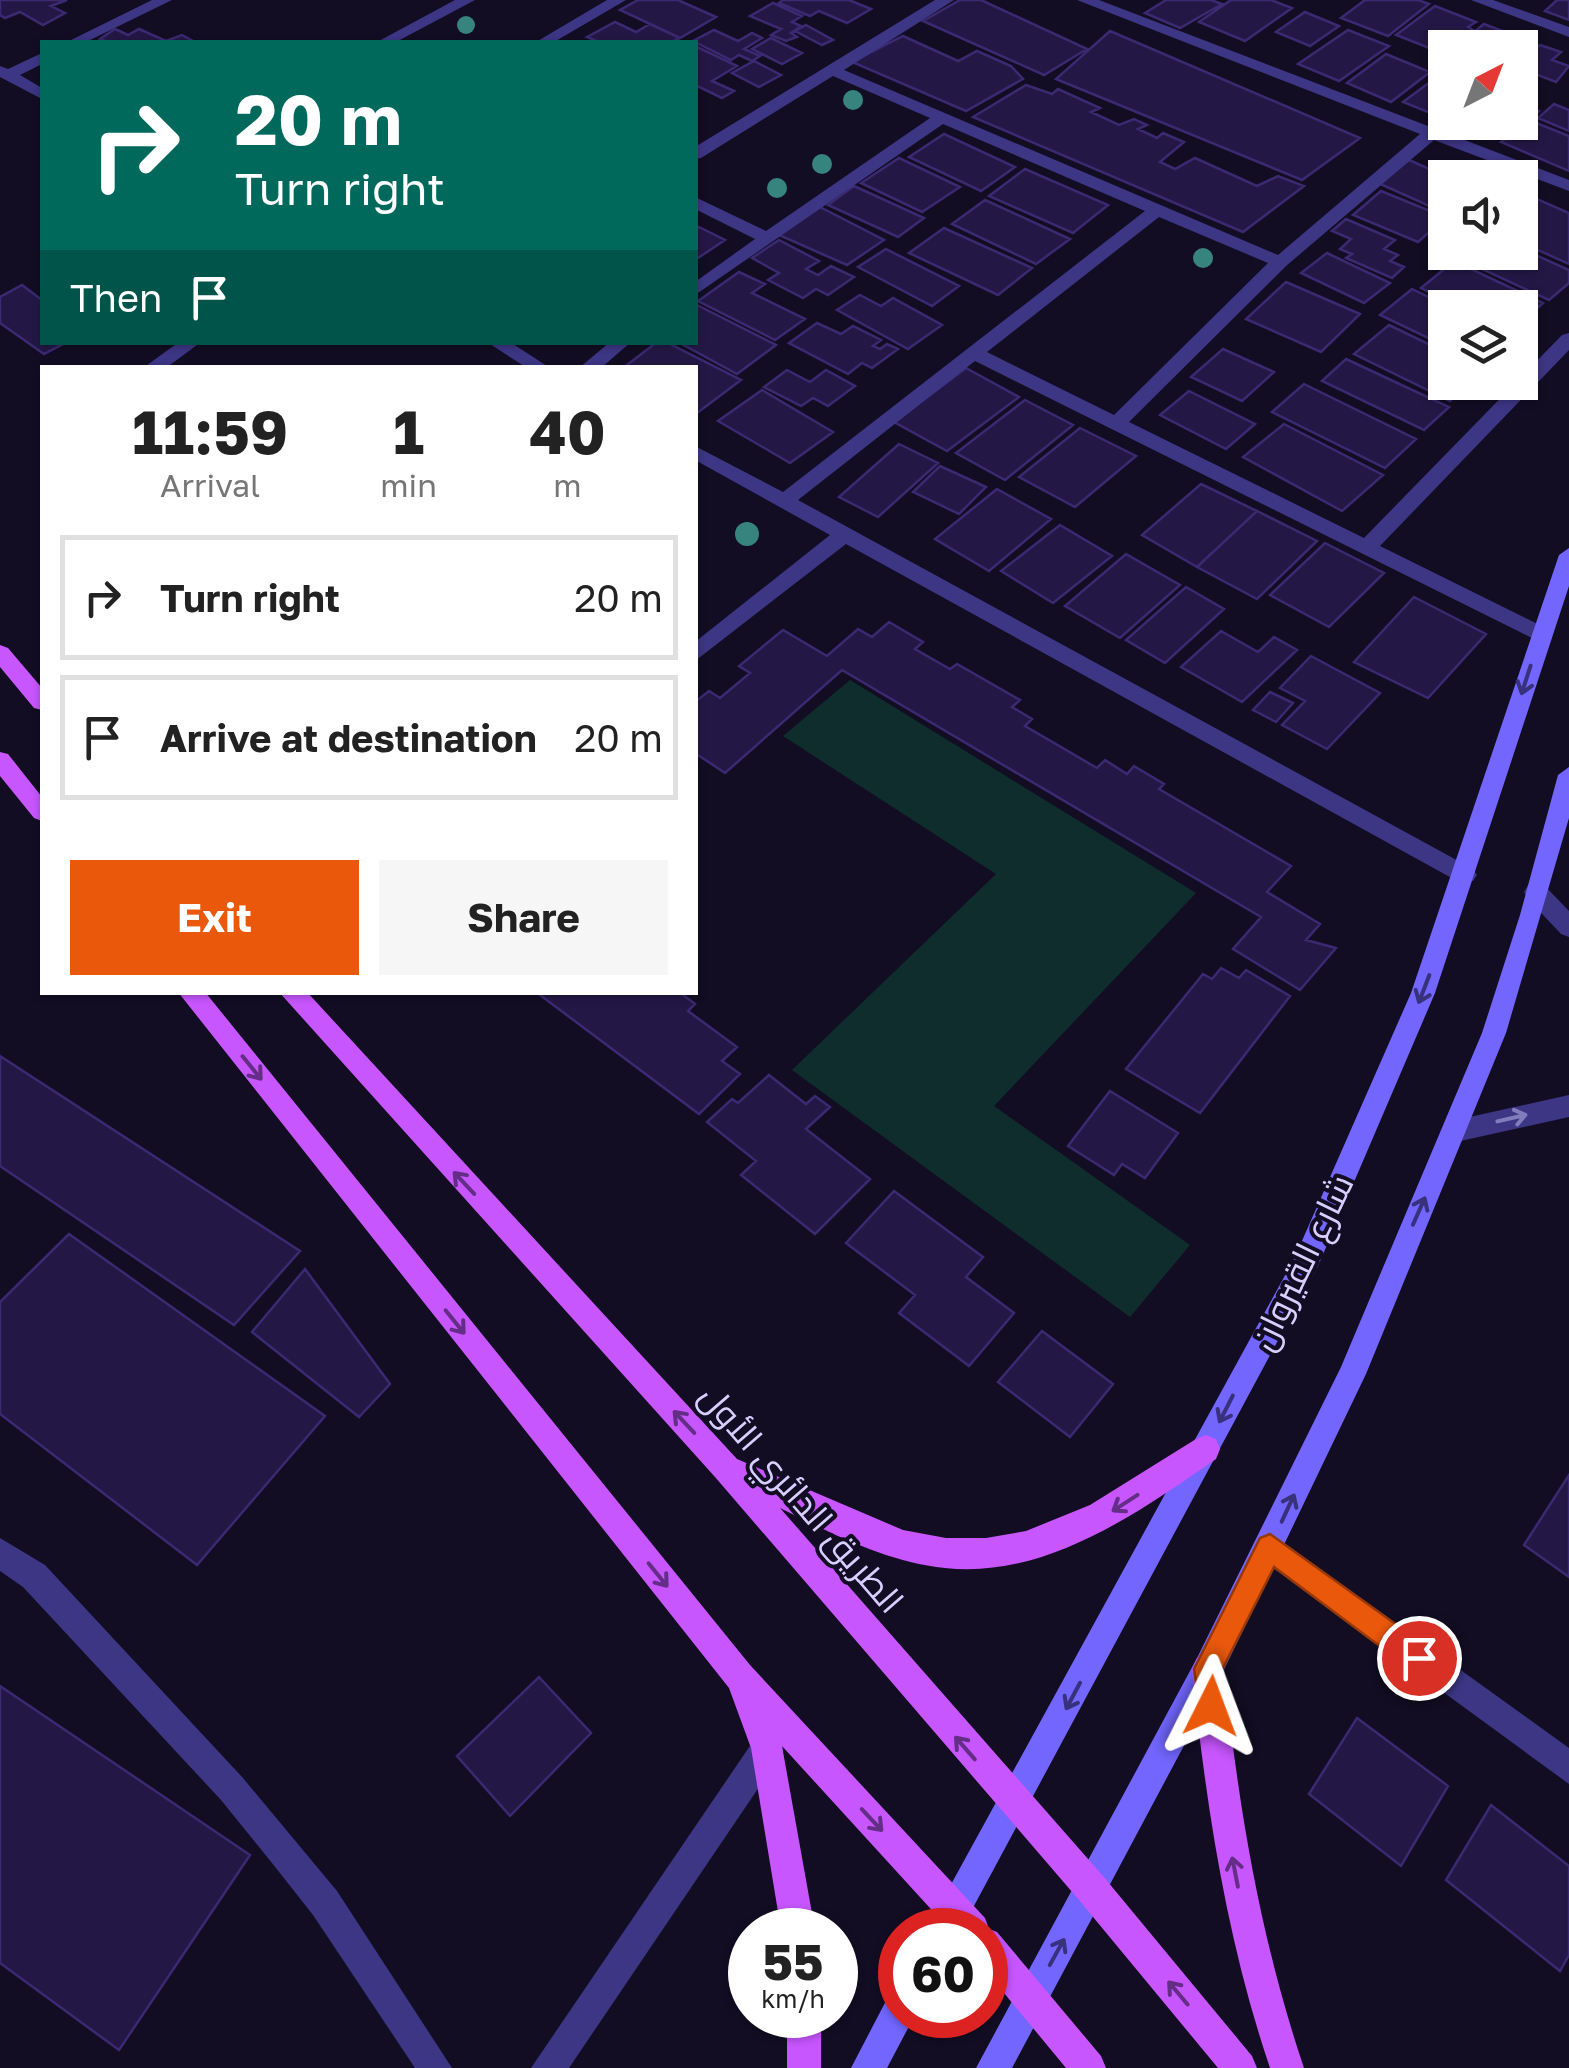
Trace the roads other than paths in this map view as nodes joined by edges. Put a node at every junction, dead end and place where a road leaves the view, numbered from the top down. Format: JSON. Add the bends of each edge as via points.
{"nodes":[{"id":1,"x":164,"y":0,"type":"edge"},
{"id":2,"x":467,"y":0,"type":"edge"},
{"id":3,"x":618,"y":0,"type":"edge"},
{"id":4,"x":946,"y":0,"type":"edge"},
{"id":5,"x":1085,"y":0,"type":"edge"},
{"id":6,"x":1154,"y":0,"type":"edge"},
{"id":7,"x":1479,"y":0,"type":"edge"},
{"id":8,"x":1140,"y":22,"type":"junction"},
{"id":9,"x":1569,"y":32,"type":"edge"},
{"id":10,"x":80,"y":40,"type":"edge"},
{"id":11,"x":389,"y":40,"type":"edge"},
{"id":12,"x":548,"y":40,"type":"edge"},
{"id":13,"x":40,"y":59,"type":"edge"},
{"id":14,"x":829,"y":69,"type":"junction"},
{"id":15,"x":4,"y":73,"type":"edge"},
{"id":16,"x":40,"y":93,"type":"edge"},
{"id":17,"x":942,"y":117,"type":"junction"},
{"id":18,"x":1428,"y":136,"type":"joint"},
{"id":19,"x":1439,"y":140,"type":"edge"},
{"id":20,"x":698,"y":152,"type":"edge"},
{"id":21,"x":1569,"y":186,"type":"edge"},
{"id":22,"x":698,"y":204,"type":"edge"},
{"id":23,"x":1157,"y":210,"type":"junction"},
{"id":24,"x":767,"y":238,"type":"junction"},
{"id":25,"x":1280,"y":262,"type":"junction"},
{"id":26,"x":698,"y":288,"type":"edge"},
{"id":27,"x":1569,"y":339,"type":"edge"},
{"id":28,"x":187,"y":345,"type":"edge"},
{"id":29,"x":501,"y":345,"type":"edge"},
{"id":30,"x":618,"y":345,"type":"edge"},
{"id":31,"x":974,"y":353,"type":"junction"},
{"id":32,"x":157,"y":365,"type":"edge"},
{"id":33,"x":537,"y":365,"type":"edge"},
{"id":34,"x":592,"y":365,"type":"edge"},
{"id":35,"x":1116,"y":424,"type":"junction"},
{"id":36,"x":698,"y":454,"type":"edge"},
{"id":37,"x":784,"y":501,"type":"junction"},
{"id":38,"x":844,"y":535,"type":"junction"},
{"id":39,"x":1365,"y":549,"type":"junction"},
{"id":40,"x":1569,"y":555,"type":"edge"},
{"id":41,"x":1541,"y":634,"type":"junction"},
{"id":42,"x":698,"y":652,"type":"edge"},
{"id":43,"x":0,"y":653,"type":"edge"},
{"id":44,"x":40,"y":700,"type":"edge"},
{"id":45,"x":0,"y":760,"type":"edge"},
{"id":46,"x":1569,"y":776,"type":"edge"},
{"id":47,"x":40,"y":810,"type":"edge"},
{"id":48,"x":1465,"y":875,"type":"junction"},
{"id":49,"x":1536,"y":892,"type":"junction"},
{"id":50,"x":1569,"y":926,"type":"edge"},
{"id":51,"x":192,"y":995,"type":"edge"},
{"id":52,"x":295,"y":995,"type":"edge"},
{"id":53,"x":1569,"y":1106,"type":"edge"},
{"id":54,"x":1456,"y":1131,"type":"junction"},
{"id":55,"x":1206,"y":1449,"type":"junction"},
{"id":56,"x":725,"y":1468,"type":"junction"},
{"id":57,"x":1270,"y":1547,"type":"junction"},
{"id":58,"x":0,"y":1552,"type":"edge"},
{"id":59,"x":1208,"y":1669,"type":"junction"},
{"id":60,"x":739,"y":1676,"type":"junction"},
{"id":61,"x":767,"y":1748,"type":"junction"},
{"id":62,"x":1569,"y":1768,"type":"edge"},
{"id":63,"x":1014,"y":1805,"type":"junction"},
{"id":64,"x":1091,"y":1888,"type":"junction"},
{"id":65,"x":794,"y":1908,"type":"edge"},
{"id":66,"x":944,"y":1908,"type":"edge"},
{"id":67,"x":964,"y":1908,"type":"edge"},
{"id":68,"x":1008,"y":1970,"type":"edge"},
{"id":69,"x":1032,"y":1997,"type":"junction"},
{"id":70,"x":804,"y":2038,"type":"edge"},
{"id":71,"x":884,"y":2038,"type":"edge"},
{"id":72,"x":436,"y":2068,"type":"edge"},
{"id":73,"x":548,"y":2068,"type":"edge"},
{"id":74,"x":804,"y":2068,"type":"edge"},
{"id":75,"x":868,"y":2068,"type":"edge"},
{"id":76,"x":993,"y":2068,"type":"edge"},
{"id":77,"x":1089,"y":2068,"type":"edge"},
{"id":78,"x":1240,"y":2068,"type":"edge"},
{"id":79,"x":1287,"y":2068,"type":"edge"}],
"edges":[{"from":1,"to":10,"type":"street"},
{"from":2,"to":11,"type":"street"},
{"from":3,"to":12,"type":"street"},
{"from":4,"to":14,"type":"street"},
{"from":5,"to":8,"type":"street"},
{"from":6,"to":8,"type":"street"},
{"from":7,"to":9,"type":"street"},
{"from":8,"to":18,"type":"street"},
{"from":13,"to":15,"type":"street"},
{"from":14,"to":17,"type":"street"},
{"from":14,"to":20,"type":"street"},
{"from":15,"to":16,"type":"street"},
{"from":17,"to":23,"type":"street"},
{"from":17,"to":24,"type":"street"},
{"from":18,"to":25,"type":"street"},
{"from":19,"to":21,"type":"street"},
{"from":22,"to":24,"type":"street"},
{"from":23,"to":25,"type":"street"},
{"from":23,"to":31,"type":"street"},
{"from":24,"to":26,"type":"street"},
{"from":25,"to":35,"type":"street"},
{"from":27,"to":39,"type":"street"},
{"from":28,"to":32,"type":"street"},
{"from":29,"to":33,"type":"street"},
{"from":30,"to":34,"type":"street"},
{"from":31,"to":35,"type":"street"},
{"from":31,"to":37,"type":"street"},
{"from":35,"to":39,"type":"street"},
{"from":36,"to":37,"type":"street"},
{"from":37,"to":38,"type":"street"},
{"from":38,"to":42,"type":"street"},
{"from":38,"to":48,"type":"street"},
{"from":39,"to":41,"type":"street"},
{"from":40,"to":41,"type":"main road","name":"شارع القيروان"},
{"from":41,"to":48,"type":"main road","name":"شارع القيروان","one_way":true},
{"from":43,"to":44,"type":"main road"},
{"from":45,"to":47,"type":"main road"},
{"from":46,"to":49,"type":"main road"},
{"from":48,"to":55,"type":"main road","name":"شارع القيروان","one_way":true,"via":[[1423,993],[1319,1233]]},
{"from":49,"to":50,"type":"street"},
{"from":49,"to":54,"type":"main road"},
{"from":51,"to":60,"type":"main road","one_way":true},
{"from":56,"to":52,"type":"main road","name":"الطريق الدائري الأول","one_way":true},
{"from":54,"to":53,"type":"street","one_way":true},
{"from":57,"to":54,"type":"main road","one_way":true},
{"from":55,"to":56,"type":"main road","one_way":true,"via":[[1084,1527],[1040,1544],[979,1554],[900,1544]]},
{"from":55,"to":63,"type":"main road","name":"شارع القيروان","one_way":true},
{"from":63,"to":56,"type":"main road","name":"الطريق الدائري الأول","one_way":true},
{"from":57,"to":59,"type":"main road"},
{"from":57,"to":62,"type":"street"},
{"from":58,"to":72,"type":"street","via":[[34,1576],[232,1789],[325,1903]]},
{"from":59,"to":64,"type":"main road"},
{"from":79,"to":59,"type":"main road","one_way":true,"via":[[1240,1897],[1218,1778]]},
{"from":60,"to":61,"type":"main road"},
{"from":60,"to":66,"type":"main road","one_way":true},
{"from":61,"to":65,"type":"main road"},
{"from":61,"to":73,"type":"street"},
{"from":63,"to":64,"type":"main road","name":"الطريق الدائري الأول"},
{"from":63,"to":67,"type":"main road","name":"شارع القيروان"},
{"from":69,"to":64,"type":"main road","one_way":true},
{"from":78,"to":64,"type":"main road","name":"الطريق الدائري الأول","one_way":true},
{"from":68,"to":69,"type":"main road"},
{"from":69,"to":76,"type":"main road"},
{"from":69,"to":77,"type":"main road"},
{"from":70,"to":74,"type":"main road"},
{"from":71,"to":75,"type":"main road"}]}
